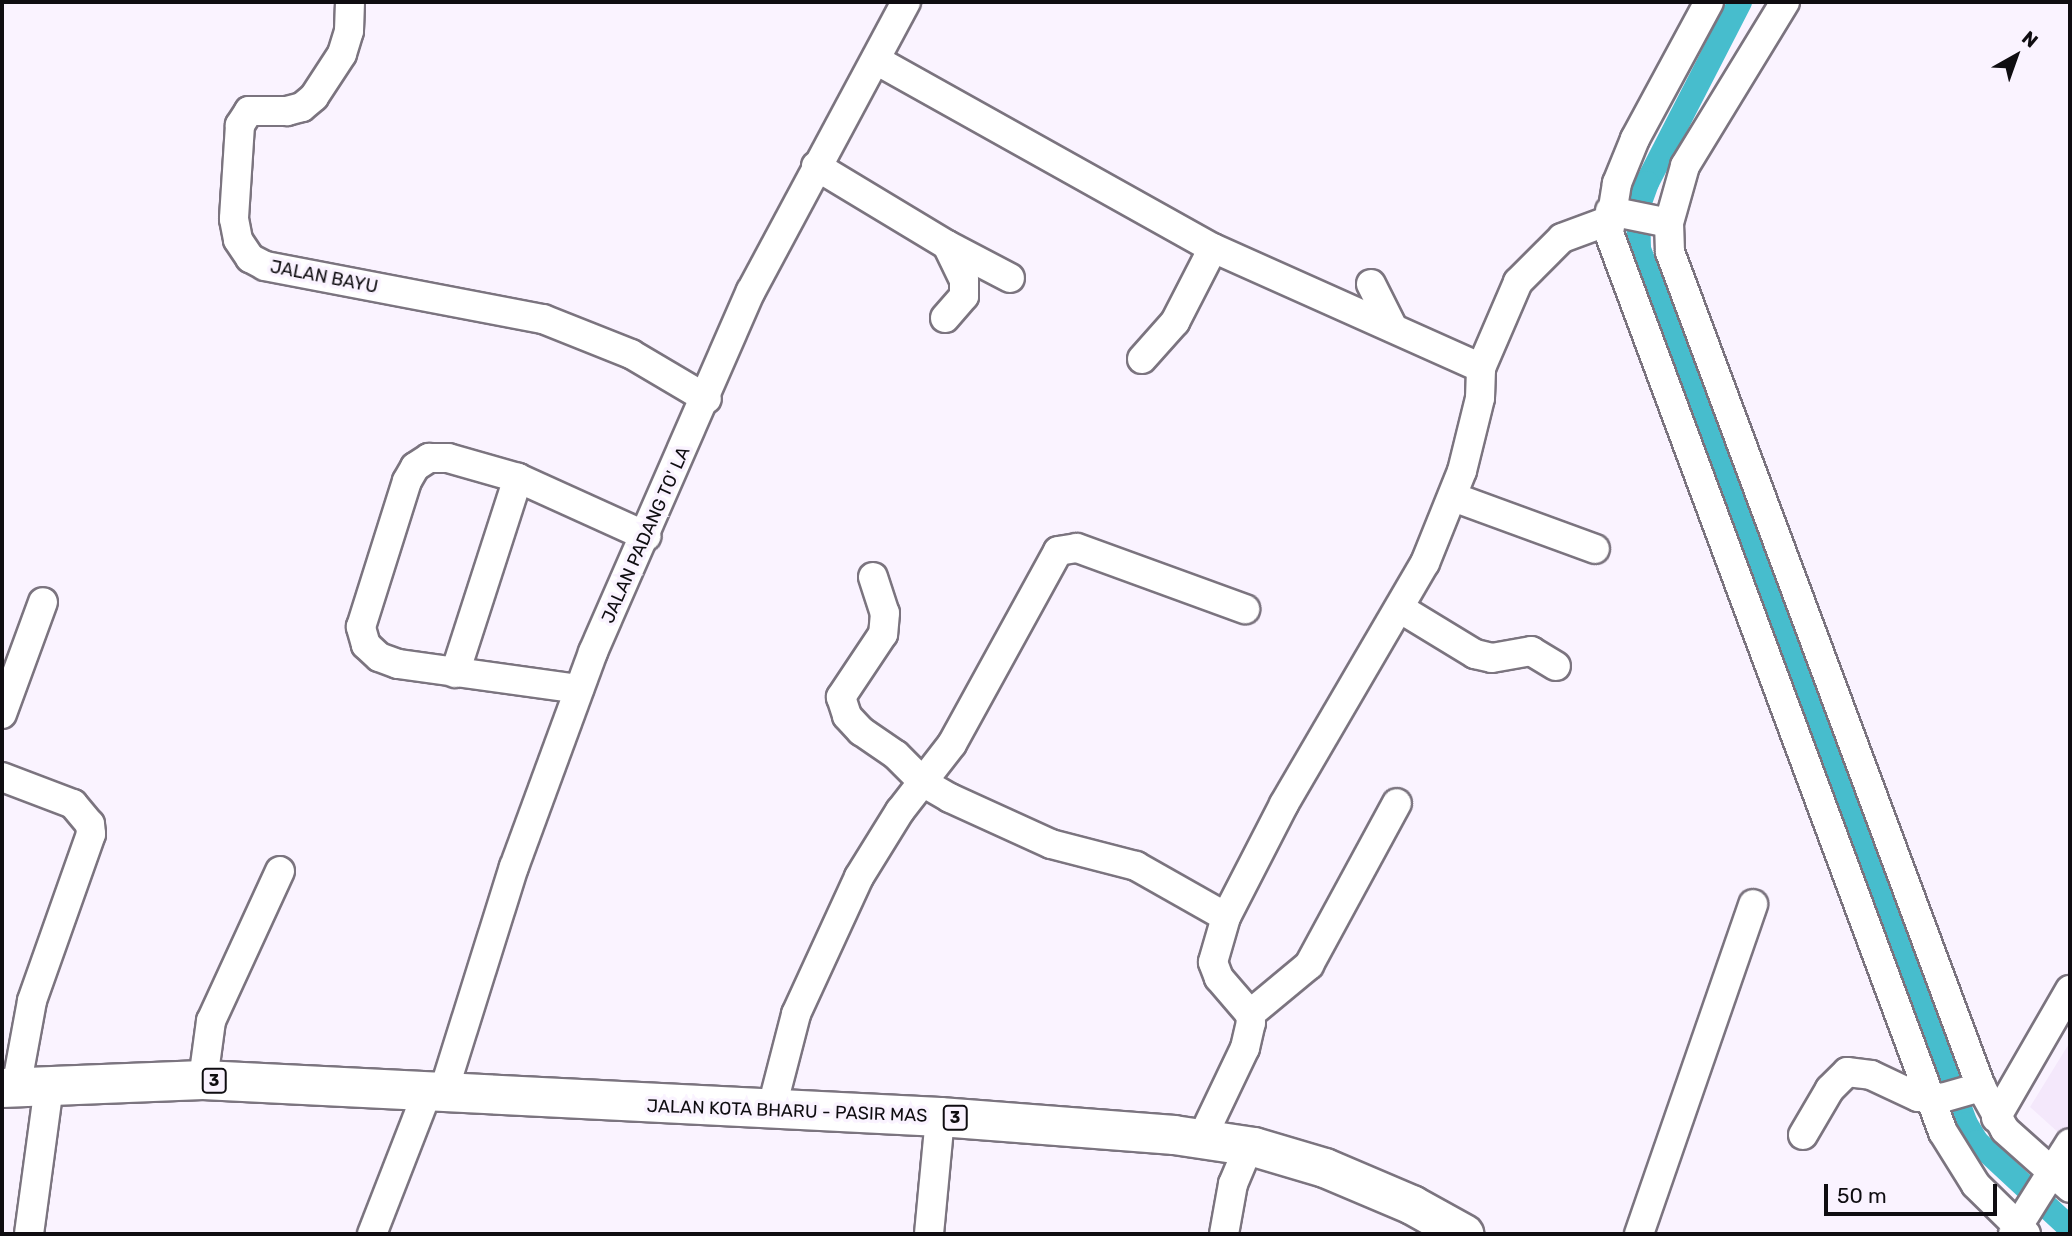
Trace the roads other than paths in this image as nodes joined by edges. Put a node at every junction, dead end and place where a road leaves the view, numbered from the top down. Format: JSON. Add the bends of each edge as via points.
{"nodes":[{"id":1,"x":350,"y":2,"type":"edge"},
{"id":2,"x":906,"y":2,"type":"edge"},
{"id":3,"x":1709,"y":2,"type":"edge"},
{"id":4,"x":1784,"y":2,"type":"edge"},
{"id":5,"x":876,"y":60,"type":"junction"},
{"id":6,"x":816,"y":166,"type":"junction"},
{"id":7,"x":1612,"y":215,"type":"junction"},
{"id":8,"x":1665,"y":222,"type":"junction"},
{"id":9,"x":947,"y":246,"type":"junction"},
{"id":10,"x":1213,"y":248,"type":"junction"},
{"id":11,"x":1010,"y":278,"type":"dead end"},
{"id":12,"x":1371,"y":284,"type":"dead end"},
{"id":13,"x":945,"y":318,"type":"dead end"},
{"id":14,"x":1393,"y":328,"type":"junction"},
{"id":15,"x":1142,"y":359,"type":"dead end"},
{"id":16,"x":1480,"y":368,"type":"junction"},
{"id":17,"x":707,"y":399,"type":"junction"},
{"id":18,"x":518,"y":478,"type":"junction"},
{"id":19,"x":1453,"y":497,"type":"junction"},
{"id":20,"x":646,"y":536,"type":"junction"},
{"id":21,"x":1595,"y":549,"type":"dead end"},
{"id":22,"x":873,"y":577,"type":"dead end"},
{"id":23,"x":43,"y":602,"type":"dead end"},
{"id":24,"x":1245,"y":609,"type":"dead end"},
{"id":25,"x":1401,"y":609,"type":"junction"},
{"id":26,"x":1556,"y":666,"type":"dead end"},
{"id":27,"x":455,"y":673,"type":"junction"},
{"id":28,"x":579,"y":689,"type":"junction"},
{"id":29,"x":2,"y":714,"type":"edge"},
{"id":30,"x":2,"y":777,"type":"edge"},
{"id":31,"x":924,"y":783,"type":"junction"},
{"id":32,"x":1397,"y":803,"type":"dead end"},
{"id":33,"x":279,"y":871,"type":"dead end"},
{"id":34,"x":1753,"y":904,"type":"dead end"},
{"id":35,"x":1226,"y":917,"type":"junction"},
{"id":36,"x":2070,"y":990,"type":"edge"},
{"id":37,"x":1250,"y":1014,"type":"junction"},
{"id":38,"x":203,"y":1080,"type":"junction"},
{"id":39,"x":22,"y":1087,"type":"edge"},
{"id":40,"x":1976,"y":1089,"type":"junction"},
{"id":41,"x":435,"y":1093,"type":"junction"},
{"id":42,"x":1936,"y":1098,"type":"junction"},
{"id":43,"x":771,"y":1111,"type":"junction"},
{"id":44,"x":940,"y":1117,"type":"junction"},
{"id":45,"x":1996,"y":1118,"type":"junction"},
{"id":46,"x":1803,"y":1135,"type":"dead end"},
{"id":47,"x":1202,"y":1138,"type":"junction"},
{"id":48,"x":2070,"y":1143,"type":"edge"},
{"id":49,"x":1249,"y":1146,"type":"junction"},
{"id":50,"x":2058,"y":1181,"type":"edge"},
{"id":51,"x":2019,"y":1229,"type":"edge"},
{"id":52,"x":29,"y":1234,"type":"edge"},
{"id":53,"x":372,"y":1234,"type":"edge"},
{"id":54,"x":929,"y":1234,"type":"edge"},
{"id":55,"x":1224,"y":1234,"type":"edge"},
{"id":56,"x":1464,"y":1234,"type":"edge"},
{"id":57,"x":1639,"y":1234,"type":"edge"}],
"edges":[{"from":1,"to":17,"type":"street","name":"JALAN BAYU","via":[[342,54],[314,97],[287,111],[249,111],[240,125],[234,219],[238,240],[250,258],[265,266],[553,323],[631,354]]},
{"from":2,"to":5,"type":"street","name":"JALAN PADANG TO' LA"},
{"from":3,"to":7,"type":"street","via":[[1635,139]]},
{"from":4,"to":8,"type":"street","via":[[1685,166]]},
{"from":5,"to":6,"type":"street","name":"JALAN PADANG TO' LA"},
{"from":5,"to":10,"type":"street"},
{"from":6,"to":9,"type":"street"},
{"from":6,"to":17,"type":"street","name":"JALAN PADANG TO' LA","via":[[751,291]]},
{"from":7,"to":8,"type":"street"},
{"from":7,"to":16,"type":"street","via":[[1562,239],[1538,257],[1518,282]]},
{"from":7,"to":42,"type":"street","via":[[1640,325]]},
{"from":8,"to":40,"type":"street","via":[[1677,278]]},
{"from":9,"to":11,"type":"street"},
{"from":9,"to":13,"type":"street","via":[[964,280],[964,296]]},
{"from":10,"to":14,"type":"street"},
{"from":10,"to":15,"type":"street","via":[[1175,322]]},
{"from":12,"to":14,"type":"street"},
{"from":14,"to":16,"type":"street"},
{"from":16,"to":19,"type":"street","via":[[1475,421]]},
{"from":17,"to":20,"type":"street","name":"JALAN PADANG TO' LA"},
{"from":18,"to":20,"type":"street"},
{"from":18,"to":27,"type":"street"},
{"from":18,"to":27,"type":"street","via":[[448,458],[429,458],[415,467],[407,481],[360,627],[366,645],[379,657]]},
{"from":19,"to":21,"type":"street"},
{"from":19,"to":25,"type":"street"},
{"from":20,"to":28,"type":"street","name":"JALAN PADANG TO' LA"},
{"from":22,"to":31,"type":"street","via":[[885,614],[883,634],[843,688],[843,706],[861,731],[896,755]]},
{"from":23,"to":29,"type":"street"},
{"from":24,"to":31,"type":"street","via":[[1077,548],[1058,551],[952,744]]},
{"from":25,"to":26,"type":"street","via":[[1475,654],[1492,657],[1531,651]]},
{"from":25,"to":35,"type":"street","via":[[1284,804]]},
{"from":27,"to":28,"type":"street"},
{"from":28,"to":41,"type":"street","name":"JALAN PADANG TO' LA"},
{"from":30,"to":39,"type":"street","via":[[73,804],[90,824],[91,834],[32,1001]]},
{"from":31,"to":35,"type":"street","via":[[1052,844],[1136,866]]},
{"from":31,"to":43,"type":"street","via":[[881,838],[827,943],[796,1014]]},
{"from":32,"to":37,"type":"street","via":[[1309,965]]},
{"from":33,"to":38,"type":"street","via":[[211,1021]]},
{"from":34,"to":57,"type":"street"},
{"from":35,"to":37,"type":"street","via":[[1213,962],[1219,978]]},
{"from":36,"to":45,"type":"street"},
{"from":37,"to":47,"type":"street","via":[[1245,1048]]},
{"from":38,"to":39,"type":"highway","number":"3"},
{"from":38,"to":41,"type":"highway","number":"3"},
{"from":39,"to":52,"type":"street"},
{"from":40,"to":42,"type":"street"},
{"from":40,"to":45,"type":"street"},
{"from":41,"to":43,"type":"highway","name":"JALAN KOTA BHARU - PASIR MAS","number":"3"},
{"from":41,"to":53,"type":"street","name":"JALAN PADANG TO' LA"},
{"from":42,"to":46,"type":"street","via":[[1902,1092],[1871,1075],[1847,1072],[1830,1089]]},
{"from":42,"to":51,"type":"street","via":[[1962,1166]]},
{"from":43,"to":44,"type":"highway","name":"JALAN KOTA BHARU - PASIR MAS","number":"3"},
{"from":44,"to":47,"type":"highway","name":"JALAN KOTA BHARU - PASIR MAS","number":"3"},
{"from":44,"to":54,"type":"street"},
{"from":45,"to":50,"type":"street"},
{"from":47,"to":49,"type":"highway","name":"JALAN KOTA BHARU - PASIR MAS","number":"3"},
{"from":48,"to":50,"type":"street"},
{"from":49,"to":55,"type":"street","via":[[1233,1184]]},
{"from":49,"to":56,"type":"highway","name":"JALAN KOTA BHARU - PASIR MAS","number":"3","via":[[1325,1168],[1412,1205]]},
{"from":50,"to":51,"type":"street"}]}
